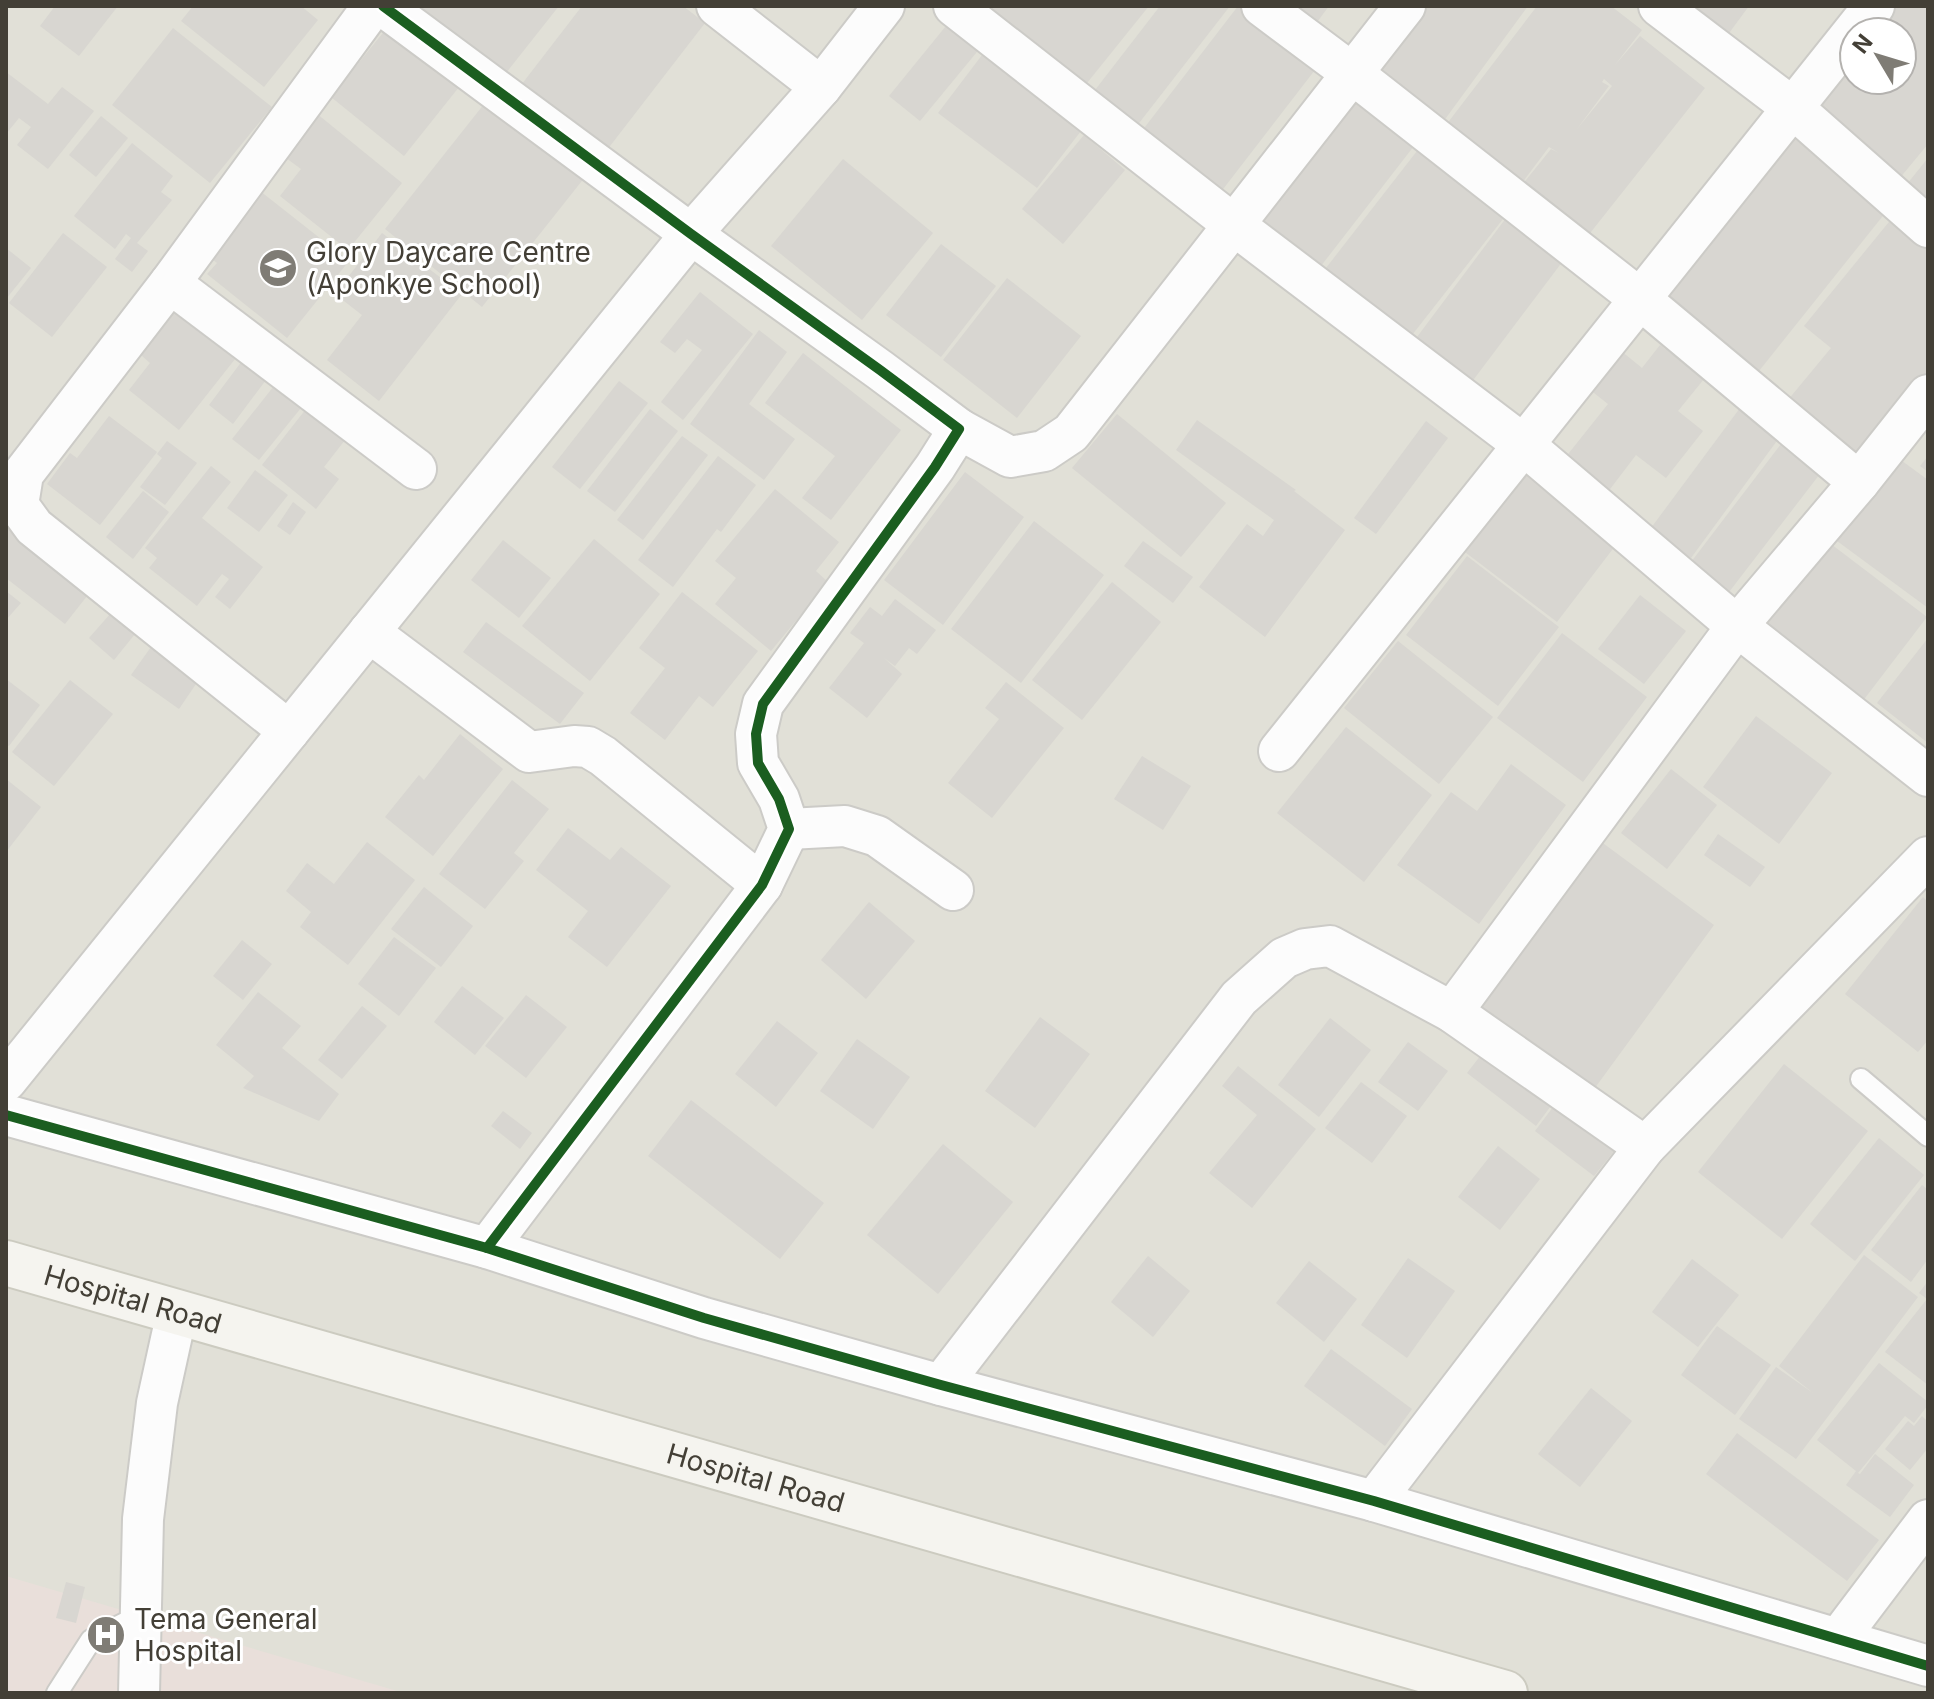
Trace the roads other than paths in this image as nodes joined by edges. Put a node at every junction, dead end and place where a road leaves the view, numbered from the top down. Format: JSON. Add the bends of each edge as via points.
{"nodes":[{"id":1,"x":373,"y":6,"type":"edge"},
{"id":2,"x":383,"y":6,"type":"edge"},
{"id":3,"x":717,"y":6,"type":"edge"},
{"id":4,"x":884,"y":6,"type":"edge"},
{"id":5,"x":954,"y":6,"type":"edge"},
{"id":6,"x":1262,"y":6,"type":"edge"},
{"id":7,"x":1405,"y":6,"type":"edge"},
{"id":8,"x":1659,"y":6,"type":"edge"},
{"id":9,"x":1874,"y":6,"type":"edge"},
{"id":10,"x":1353,"y":74,"type":"junction"},
{"id":11,"x":821,"y":87,"type":"junction"},
{"id":12,"x":1793,"y":108,"type":"junction"},
{"id":13,"x":1234,"y":225,"type":"junction"},
{"id":14,"x":1928,"y":227,"type":"edge"},
{"id":15,"x":691,"y":234,"type":"junction"},
{"id":16,"x":170,"y":283,"type":"junction"},
{"id":17,"x":1640,"y":299,"type":"junction"},
{"id":18,"x":1928,"y":395,"type":"edge"},
{"id":19,"x":959,"y":429,"type":"junction"},
{"id":20,"x":1524,"y":445,"type":"junction"},
{"id":21,"x":416,"y":469,"type":"dead end"},
{"id":22,"x":1859,"y":482,"type":"junction"},
{"id":23,"x":1737,"y":626,"type":"junction"},
{"id":24,"x":369,"y":632,"type":"junction"},
{"id":25,"x":289,"y":731,"type":"junction"},
{"id":26,"x":1279,"y":751,"type":"dead end"},
{"id":27,"x":1928,"y":776,"type":"edge"},
{"id":28,"x":789,"y":829,"type":"junction"},
{"id":29,"x":1927,"y":859,"type":"edge"},
{"id":30,"x":762,"y":885,"type":"junction"},
{"id":31,"x":953,"y":890,"type":"dead end"},
{"id":32,"x":1452,"y":1012,"type":"junction"},
{"id":33,"x":1861,"y":1079,"type":"dead end"},
{"id":34,"x":6,"y":1081,"type":"edge"},
{"id":35,"x":6,"y":1115,"type":"edge"},
{"id":36,"x":1928,"y":1136,"type":"edge"},
{"id":37,"x":1645,"y":1147,"type":"junction"},
{"id":38,"x":487,"y":1248,"type":"junction"},
{"id":39,"x":6,"y":1263,"type":"edge"},
{"id":40,"x":177,"y":1312,"type":"junction"},
{"id":41,"x":941,"y":1385,"type":"junction"},
{"id":42,"x":1374,"y":1501,"type":"junction"},
{"id":43,"x":1928,"y":1520,"type":"edge"},
{"id":44,"x":141,"y":1615,"type":"junction"},
{"id":45,"x":1838,"y":1639,"type":"junction"},
{"id":46,"x":1928,"y":1666,"type":"edge"},
{"id":47,"x":57,"y":1693,"type":"edge"},
{"id":48,"x":139,"y":1693,"type":"edge"},
{"id":49,"x":1505,"y":1693,"type":"edge"}],
"edges":[{"from":1,"to":16,"type":"street"},
{"from":2,"to":15,"type":"street"},
{"from":3,"to":11,"type":"street"},
{"from":4,"to":11,"type":"street"},
{"from":5,"to":13,"type":"street"},
{"from":6,"to":10,"type":"street"},
{"from":7,"to":10,"type":"street"},
{"from":8,"to":12,"type":"street"},
{"from":9,"to":12,"type":"street"},
{"from":10,"to":13,"type":"street"},
{"from":10,"to":17,"type":"street"},
{"from":11,"to":15,"type":"street"},
{"from":12,"to":14,"type":"street"},
{"from":12,"to":17,"type":"street"},
{"from":13,"to":19,"type":"street","via":[[1071,433],[1044,451],[1010,457]]},
{"from":13,"to":20,"type":"street"},
{"from":15,"to":19,"type":"street"},
{"from":15,"to":24,"type":"street"},
{"from":16,"to":21,"type":"street"},
{"from":16,"to":25,"type":"street","via":[[23,474],[18,505],[34,527]]},
{"from":17,"to":20,"type":"street"},
{"from":17,"to":22,"type":"street"},
{"from":18,"to":22,"type":"street"},
{"from":19,"to":28,"type":"street","via":[[763,704],[756,734],[758,763]]},
{"from":20,"to":23,"type":"street"},
{"from":20,"to":26,"type":"street"},
{"from":22,"to":23,"type":"street"},
{"from":23,"to":27,"type":"street"},
{"from":23,"to":32,"type":"street"},
{"from":24,"to":25,"type":"street"},
{"from":24,"to":30,"type":"street","via":[[529,752],[574,746],[603,756]]},
{"from":25,"to":34,"type":"street"},
{"from":28,"to":30,"type":"street"},
{"from":28,"to":31,"type":"street","via":[[845,826],[877,836]]},
{"from":29,"to":37,"type":"street"},
{"from":30,"to":38,"type":"street"},
{"from":32,"to":37,"type":"street"},
{"from":32,"to":41,"type":"street","via":[[1330,946],[1284,958],[1239,998]]},
{"from":33,"to":36,"type":"lane"},
{"from":35,"to":38,"type":"street"},
{"from":37,"to":42,"type":"street"},
{"from":38,"to":41,"type":"street","via":[[704,1318]]},
{"from":39,"to":40,"type":"main road","name":"Hospital Road"},
{"from":40,"to":44,"type":"street","via":[[157,1403],[144,1505]]},
{"from":40,"to":49,"type":"main road","name":"Hospital Road"},
{"from":41,"to":42,"type":"street"},
{"from":42,"to":45,"type":"street"},
{"from":43,"to":45,"type":"street"},
{"from":44,"to":47,"type":"lane","via":[[91,1640]]},
{"from":44,"to":48,"type":"street"},
{"from":45,"to":46,"type":"street"}]}
